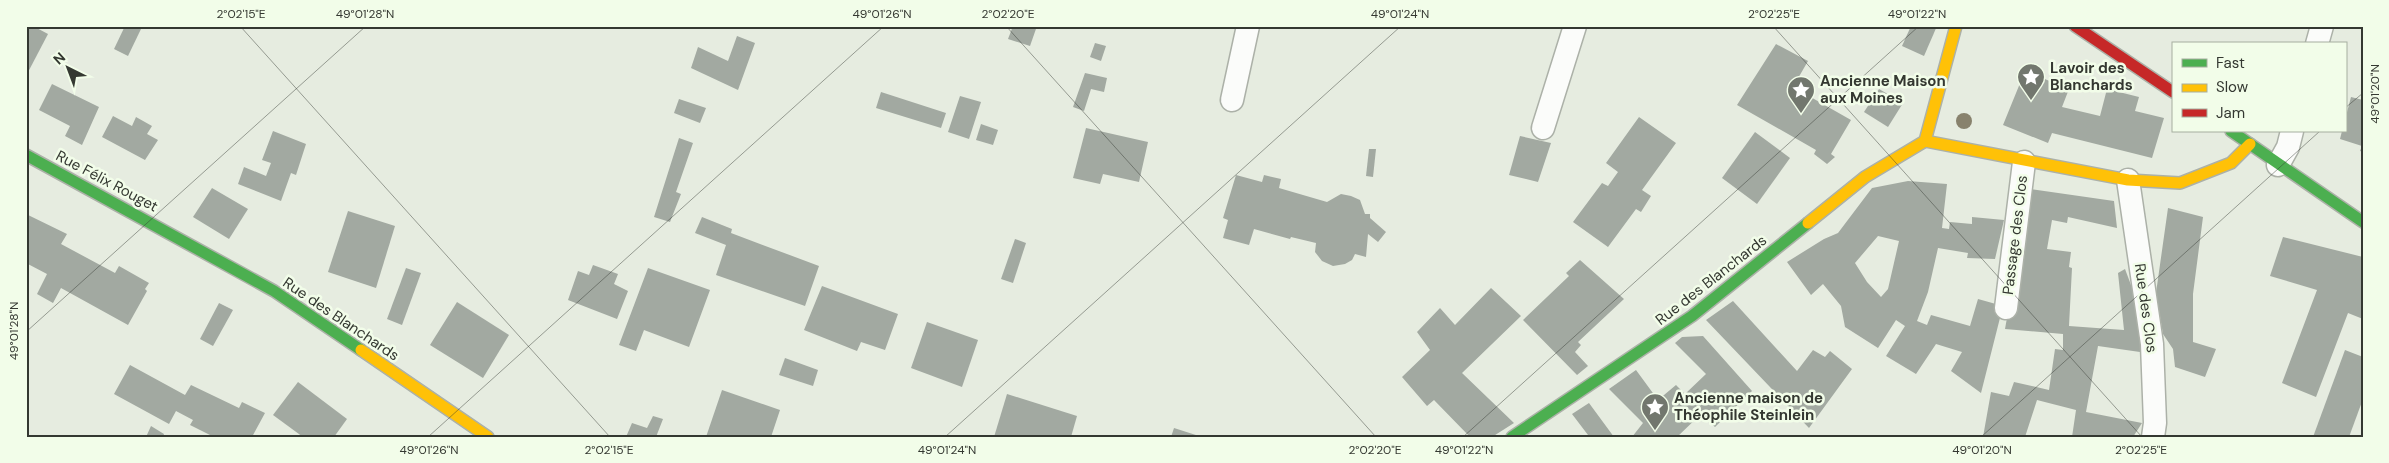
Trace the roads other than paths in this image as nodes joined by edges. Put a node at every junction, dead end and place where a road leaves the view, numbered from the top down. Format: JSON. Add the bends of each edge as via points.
{"nodes":[{"id":1,"x":1248,"y":26,"type":"edge"},
{"id":2,"x":1575,"y":26,"type":"edge"},
{"id":3,"x":1956,"y":26,"type":"edge"},
{"id":4,"x":2075,"y":26,"type":"edge"},
{"id":5,"x":2322,"y":26,"type":"edge"},
{"id":6,"x":2318,"y":42,"type":"edge"},
{"id":7,"x":2172,"y":91,"type":"edge"},
{"id":8,"x":1232,"y":100,"type":"dead end"},
{"id":9,"x":1543,"y":128,"type":"dead end"},
{"id":10,"x":2232,"y":132,"type":"edge"},
{"id":11,"x":2292,"y":132,"type":"edge"},
{"id":12,"x":1925,"y":141,"type":"junction"},
{"id":13,"x":2250,"y":144,"type":"junction"},
{"id":14,"x":26,"y":155,"type":"edge"},
{"id":15,"x":2024,"y":162,"type":"junction"},
{"id":16,"x":2278,"y":165,"type":"junction"},
{"id":17,"x":2128,"y":180,"type":"junction"},
{"id":18,"x":2363,"y":222,"type":"edge"},
{"id":19,"x":173,"y":233,"type":"joint"},
{"id":20,"x":2006,"y":308,"type":"dead end"},
{"id":21,"x":488,"y":437,"type":"edge"},
{"id":22,"x":1512,"y":437,"type":"edge"},
{"id":23,"x":2153,"y":437,"type":"edge"}],
"edges":[{"from":1,"to":8,"type":"lane"},
{"from":2,"to":9,"type":"lane"},
{"from":3,"to":12,"type":"street"},
{"from":4,"to":7,"type":"street"},
{"from":5,"to":6,"type":"lane"},
{"from":10,"to":13,"type":"street"},
{"from":11,"to":16,"type":"lane"},
{"from":12,"to":15,"type":"street"},
{"from":12,"to":22,"type":"street","name":"Rue des Blanchards","via":[[1865,178],[1692,316]]},
{"from":13,"to":16,"type":"street"},
{"from":13,"to":17,"type":"street","via":[[2231,163],[2180,183]]},
{"from":14,"to":19,"type":"street","name":"Rue Félix Rouget"},
{"from":15,"to":17,"type":"street"},
{"from":15,"to":20,"type":"lane","name":"Passage des Clos"},
{"from":16,"to":18,"type":"street"},
{"from":17,"to":23,"type":"lane","name":"Rue des Clos","via":[[2152,344]]},
{"from":19,"to":21,"type":"street","name":"Rue des Blanchards","via":[[274,291]]}]}
